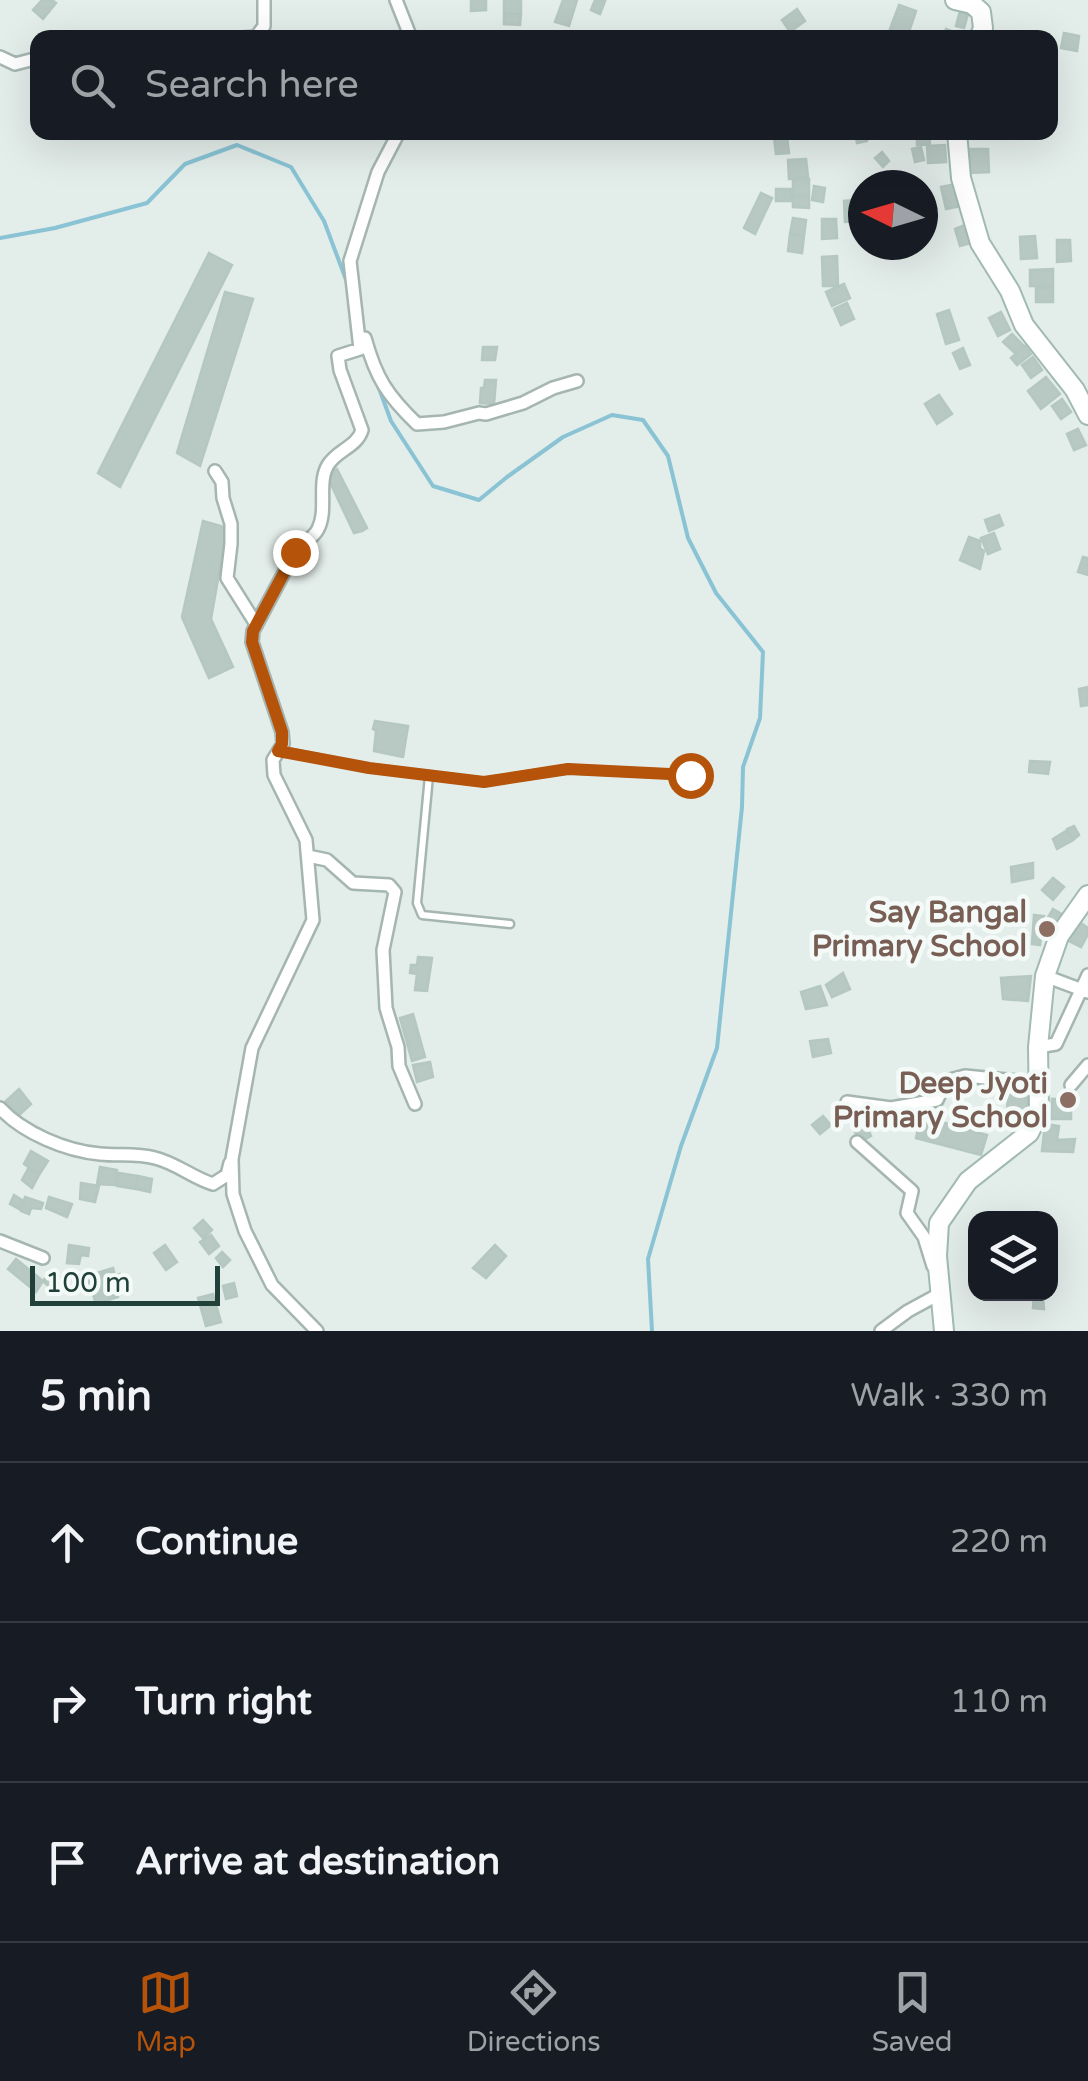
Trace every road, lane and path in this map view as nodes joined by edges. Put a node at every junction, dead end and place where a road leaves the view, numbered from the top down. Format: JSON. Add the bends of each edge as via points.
{"nodes":[{"id":1,"x":264,"y":0,"type":"edge"},
{"id":2,"x":396,"y":0,"type":"edge"},
{"id":3,"x":955,"y":0,"type":"edge"},
{"id":4,"x":261,"y":30,"type":"edge"},
{"id":5,"x":408,"y":30,"type":"edge"},
{"id":6,"x":982,"y":30,"type":"edge"},
{"id":7,"x":0,"y":56,"type":"edge"},
{"id":8,"x":30,"y":60,"type":"edge"},
{"id":9,"x":395,"y":140,"type":"edge"},
{"id":10,"x":958,"y":140,"type":"edge"},
{"id":11,"x":354,"y":297,"type":"junction"},
{"id":12,"x":577,"y":381,"type":"dead end"},
{"id":13,"x":1088,"y":415,"type":"edge"},
{"id":14,"x":215,"y":471,"type":"dead end"},
{"id":15,"x":256,"y":624,"type":"junction"},
{"id":16,"x":278,"y":751,"type":"junction"},
{"id":17,"x":690,"y":775,"type":"dead end"},
{"id":18,"x":429,"y":776,"type":"junction"},
{"id":19,"x":308,"y":856,"type":"junction"},
{"id":20,"x":1088,"y":896,"type":"edge"},
{"id":21,"x":510,"y":924,"type":"dead end"},
{"id":22,"x":1088,"y":975,"type":"edge"},
{"id":23,"x":1045,"y":976,"type":"junction"},
{"id":24,"x":1084,"y":990,"type":"edge"},
{"id":25,"x":1038,"y":1047,"type":"junction"},
{"id":26,"x":1088,"y":1065,"type":"edge"},
{"id":27,"x":1037,"y":1084,"type":"junction"},
{"id":28,"x":1072,"y":1085,"type":"dead end"},
{"id":29,"x":847,"y":1102,"type":"dead end"},
{"id":30,"x":414,"y":1104,"type":"dead end"},
{"id":31,"x":0,"y":1108,"type":"edge"},
{"id":32,"x":856,"y":1142,"type":"dead end"},
{"id":33,"x":232,"y":1159,"type":"junction"},
{"id":34,"x":0,"y":1241,"type":"edge"},
{"id":35,"x":42,"y":1258,"type":"dead end"},
{"id":36,"x":941,"y":1293,"type":"junction"},
{"id":37,"x":316,"y":1331,"type":"edge"},
{"id":38,"x":881,"y":1331,"type":"edge"},
{"id":39,"x":944,"y":1331,"type":"edge"}],
"edges":[{"from":1,"to":4,"type":"street"},
{"from":2,"to":5,"type":"street"},
{"from":3,"to":6,"type":"street","via":[[981,12]]},
{"from":7,"to":8,"type":"street","via":[[15,64]]},
{"from":9,"to":11,"type":"street","via":[[350,261]]},
{"from":10,"to":13,"type":"street","via":[[980,243],[1024,324]]},
{"from":11,"to":12,"type":"street","via":[[379,381],[418,424],[523,404]]},
{"from":11,"to":15,"type":"street","via":[[360,349],[338,356],[360,438],[330,462],[316,533],[295,552]]},
{"from":14,"to":15,"type":"street","via":[[231,524],[227,578]]},
{"from":15,"to":16,"type":"street","via":[[252,642],[282,732]]},
{"from":16,"to":18,"type":"lane"},
{"from":16,"to":19,"type":"street","via":[[274,775]]},
{"from":17,"to":18,"type":"lane","via":[[568,769],[484,782]]},
{"from":18,"to":21,"type":"lane","via":[[417,903],[422,916]]},
{"from":19,"to":30,"type":"street","via":[[327,860],[353,883],[388,884],[395,892],[384,950],[386,1008]]},
{"from":19,"to":33,"type":"street","via":[[313,920],[252,1048]]},
{"from":20,"to":23,"type":"street","via":[[1059,936]]},
{"from":22,"to":24,"type":"street"},
{"from":23,"to":24,"type":"street"},
{"from":23,"to":25,"type":"street"},
{"from":24,"to":25,"type":"street","via":[[1056,1044]]},
{"from":25,"to":27,"type":"street"},
{"from":26,"to":28,"type":"street"},
{"from":27,"to":29,"type":"street","via":[[965,1076],[946,1080],[937,1100],[891,1108]]},
{"from":27,"to":36,"type":"street","via":[[1039,1112],[1030,1132],[968,1181],[939,1223]]},
{"from":31,"to":33,"type":"street","via":[[26,1131],[64,1145],[162,1159],[213,1184]]},
{"from":32,"to":36,"type":"street","via":[[912,1191],[907,1212],[924,1237]]},
{"from":33,"to":37,"type":"street","via":[[244,1231],[272,1285]]},
{"from":34,"to":35,"type":"street"},
{"from":36,"to":38,"type":"street"},
{"from":36,"to":39,"type":"street"}]}
